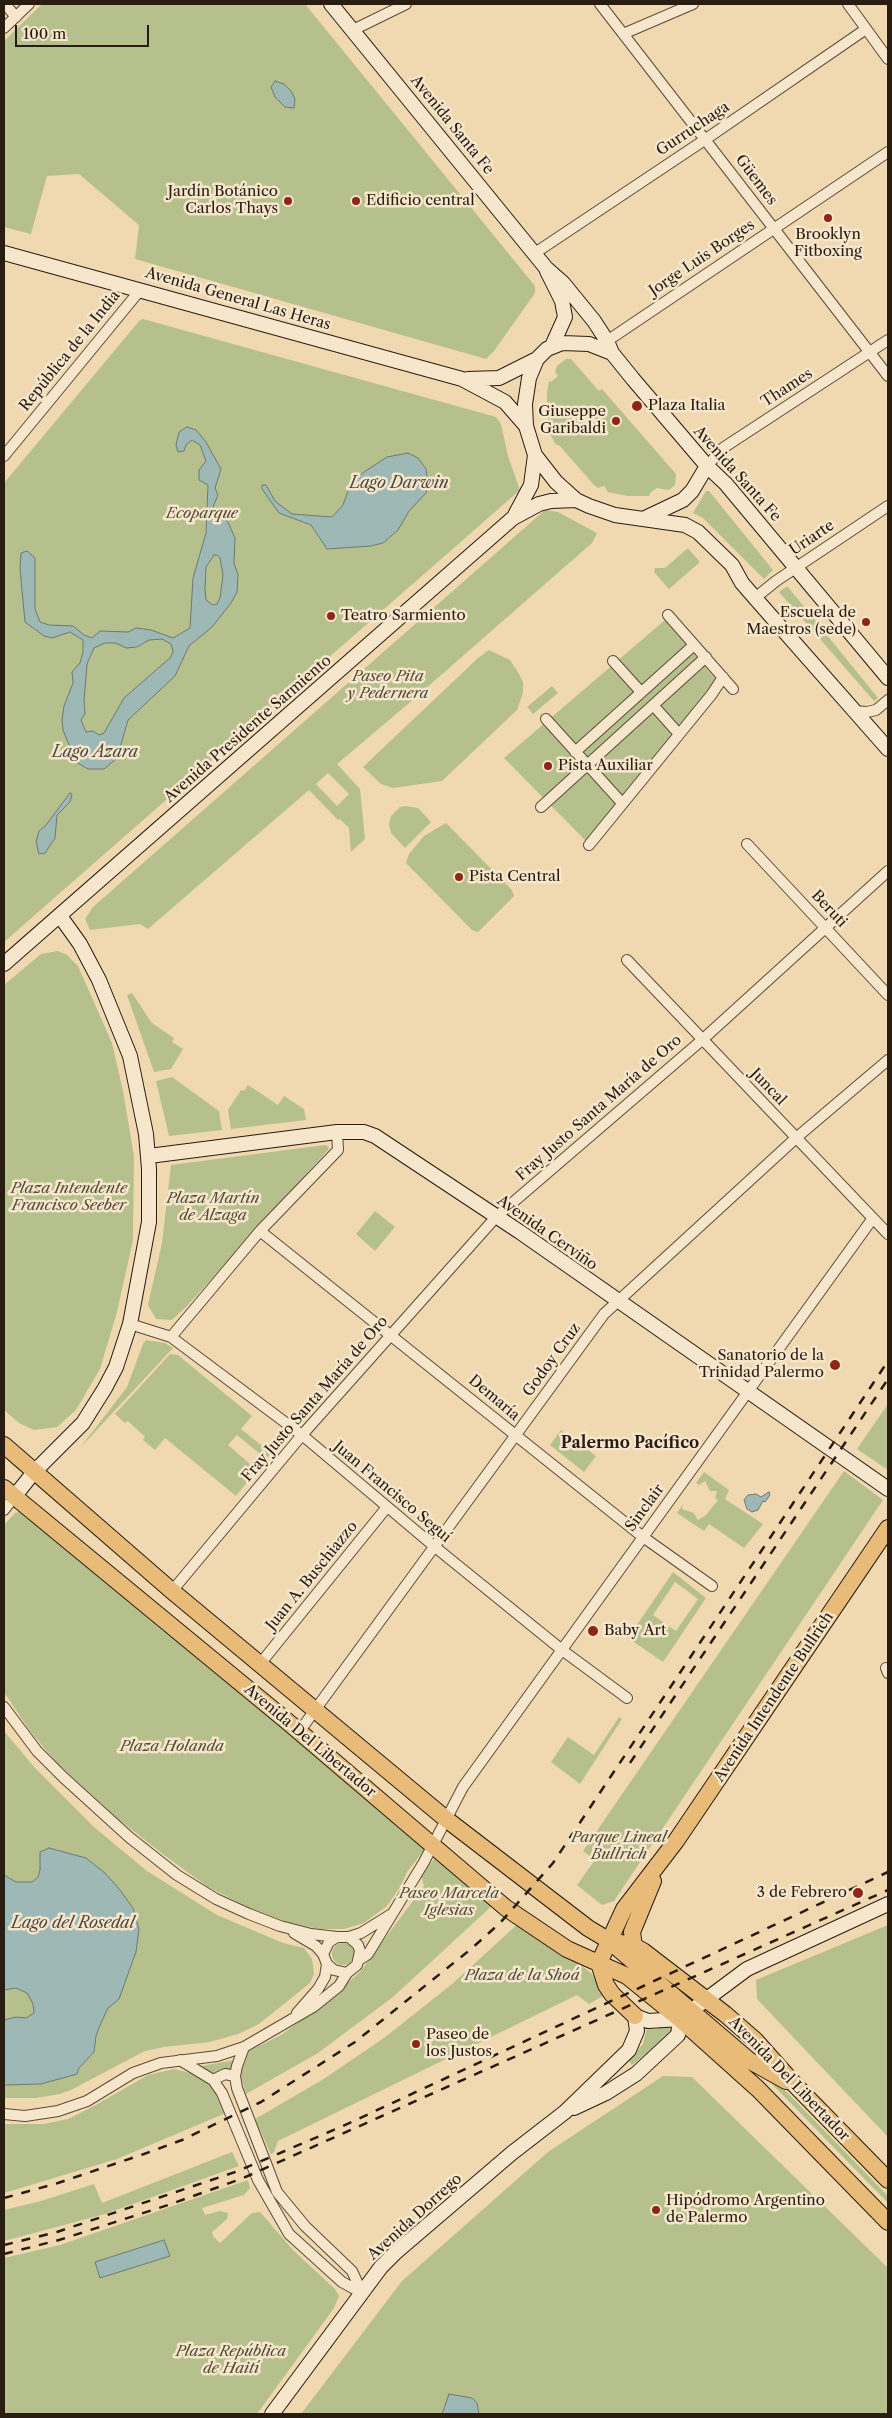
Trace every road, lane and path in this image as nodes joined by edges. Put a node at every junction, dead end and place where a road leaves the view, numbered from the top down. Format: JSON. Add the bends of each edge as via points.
{"nodes":[{"id":1,"x":5,"y":4,"type":"edge"},
{"id":2,"x":29,"y":4,"type":"edge"},
{"id":3,"x":331,"y":4,"type":"edge"},
{"id":4,"x":406,"y":4,"type":"edge"},
{"id":5,"x":600,"y":4,"type":"edge"},
{"id":6,"x":693,"y":4,"type":"edge"},
{"id":7,"x":848,"y":4,"type":"edge"},
{"id":8,"x":16,"y":17,"type":"junction"},
{"id":9,"x":4,"y":28,"type":"edge"},
{"id":10,"x":866,"y":29,"type":"junction"},
{"id":11,"x":353,"y":30,"type":"junction"},
{"id":12,"x":623,"y":34,"type":"junction"},
{"id":13,"x":888,"y":59,"type":"edge"},
{"id":14,"x":706,"y":139,"type":"junction"},
{"id":15,"x":888,"y":152,"type":"edge"},
{"id":16,"x":774,"y":228,"type":"junction"},
{"id":17,"x":4,"y":253,"type":"edge"},
{"id":18,"x":535,"y":253,"type":"junction"},
{"id":19,"x":546,"y":268,"type":"junction"},
{"id":20,"x":141,"y":289,"type":"junction"},
{"id":21,"x":888,"y":340,"type":"edge"},
{"id":22,"x":552,"y":346,"type":"junction"},
{"id":23,"x":610,"y":347,"type":"junction"},
{"id":24,"x":870,"y":352,"type":"junction"},
{"id":25,"x":537,"y":359,"type":"junction"},
{"id":26,"x":888,"y":376,"type":"edge"},
{"id":27,"x":462,"y":379,"type":"junction"},
{"id":28,"x":526,"y":426,"type":"junction"},
{"id":29,"x":535,"y":455,"type":"junction"},
{"id":30,"x":4,"y":456,"type":"edge"},
{"id":31,"x":707,"y":466,"type":"junction"},
{"id":32,"x":576,"y":500,"type":"junction"},
{"id":33,"x":888,"y":506,"type":"edge"},
{"id":34,"x":513,"y":518,"type":"junction"},
{"id":35,"x":643,"y":519,"type":"junction"},
{"id":36,"x":796,"y":567,"type":"junction"},
{"id":37,"x":755,"y":598,"type":"junction"},
{"id":38,"x":668,"y":615,"type":"dead end"},
{"id":39,"x":694,"y":644,"type":"junction"},
{"id":40,"x":706,"y":657,"type":"junction"},
{"id":41,"x":613,"y":661,"type":"dead end"},
{"id":42,"x":723,"y":677,"type":"junction"},
{"id":43,"x":888,"y":678,"type":"edge"},
{"id":44,"x":733,"y":689,"type":"dead end"},
{"id":45,"x":641,"y":692,"type":"junction"},
{"id":46,"x":888,"y":700,"type":"edge"},
{"id":47,"x":653,"y":705,"type":"junction"},
{"id":48,"x":853,"y":711,"type":"junction"},
{"id":49,"x":546,"y":719,"type":"dead end"},
{"id":50,"x":679,"y":734,"type":"junction"},
{"id":51,"x":888,"y":749,"type":"edge"},
{"id":52,"x":575,"y":752,"type":"junction"},
{"id":53,"x":587,"y":764,"type":"junction"},
{"id":54,"x":622,"y":803,"type":"junction"},
{"id":55,"x":541,"y":807,"type":"dead end"},
{"id":56,"x":747,"y":844,"type":"dead end"},
{"id":57,"x":589,"y":845,"type":"dead end"},
{"id":58,"x":888,"y":871,"type":"edge"},
{"id":59,"x":60,"y":916,"type":"junction"},
{"id":60,"x":826,"y":927,"type":"junction"},
{"id":61,"x":627,"y":960,"type":"dead end"},
{"id":62,"x":4,"y":964,"type":"edge"},
{"id":63,"x":888,"y":995,"type":"edge"},
{"id":64,"x":702,"y":1040,"type":"junction"},
{"id":65,"x":888,"y":1060,"type":"edge"},
{"id":66,"x":337,"y":1132,"type":"junction"},
{"id":67,"x":796,"y":1138,"type":"junction"},
{"id":68,"x":149,"y":1156,"type":"junction"},
{"id":69,"x":496,"y":1217,"type":"junction"},
{"id":70,"x":873,"y":1218,"type":"junction"},
{"id":71,"x":260,"y":1231,"type":"junction"},
{"id":72,"x":888,"y":1234,"type":"edge"},
{"id":73,"x":617,"y":1302,"type":"junction"},
{"id":74,"x":130,"y":1324,"type":"junction"},
{"id":75,"x":390,"y":1334,"type":"junction"},
{"id":76,"x":171,"y":1337,"type":"junction"},
{"id":77,"x":748,"y":1392,"type":"junction"},
{"id":78,"x":302,"y":1435,"type":"junction"},
{"id":79,"x":516,"y":1436,"type":"junction"},
{"id":80,"x":4,"y":1446,"type":"edge"},
{"id":81,"x":34,"y":1472,"type":"junction"},
{"id":82,"x":888,"y":1489,"type":"edge"},
{"id":83,"x":7,"y":1498,"type":"edge"},
{"id":84,"x":387,"y":1507,"type":"junction"},
{"id":85,"x":888,"y":1528,"type":"edge"},
{"id":86,"x":643,"y":1537,"type":"junction"},
{"id":87,"x":434,"y":1547,"type":"junction"},
{"id":88,"x":712,"y":1586,"type":"dead end"},
{"id":89,"x":172,"y":1591,"type":"junction"},
{"id":90,"x":562,"y":1650,"type":"junction"},
{"id":91,"x":260,"y":1664,"type":"junction"},
{"id":92,"x":626,"y":1698,"type":"dead end"},
{"id":93,"x":4,"y":1706,"type":"edge"},
{"id":94,"x":315,"y":1711,"type":"junction"},
{"id":95,"x":299,"y":1732,"type":"junction"},
{"id":96,"x":446,"y":1819,"type":"junction"},
{"id":97,"x":433,"y":1845,"type":"junction"},
{"id":98,"x":659,"y":1865,"type":"junction"},
{"id":99,"x":888,"y":1904,"type":"edge"},
{"id":100,"x":393,"y":1913,"type":"junction"},
{"id":101,"x":280,"y":1926,"type":"junction"},
{"id":102,"x":337,"y":1937,"type":"junction"},
{"id":103,"x":349,"y":1937,"type":"junction"},
{"id":104,"x":608,"y":1940,"type":"junction"},
{"id":105,"x":634,"y":1946,"type":"junction"},
{"id":106,"x":323,"y":1954,"type":"junction"},
{"id":107,"x":360,"y":1960,"type":"junction"},
{"id":108,"x":599,"y":1963,"type":"junction"},
{"id":109,"x":327,"y":1964,"type":"junction"},
{"id":110,"x":347,"y":1973,"type":"junction"},
{"id":111,"x":627,"y":1976,"type":"junction"},
{"id":112,"x":706,"y":1998,"type":"junction"},
{"id":113,"x":686,"y":2015,"type":"junction"},
{"id":114,"x":635,"y":2016,"type":"junction"},
{"id":115,"x":294,"y":2017,"type":"junction"},
{"id":116,"x":244,"y":2047,"type":"junction"},
{"id":117,"x":180,"y":2060,"type":"junction"},
{"id":118,"x":235,"y":2076,"type":"junction"},
{"id":119,"x":213,"y":2080,"type":"junction"},
{"id":120,"x":796,"y":2086,"type":"junction"},
{"id":121,"x":566,"y":2112,"type":"junction"},
{"id":122,"x":4,"y":2114,"type":"edge"},
{"id":123,"x":254,"y":2131,"type":"junction"},
{"id":124,"x":239,"y":2138,"type":"junction"},
{"id":125,"x":888,"y":2180,"type":"edge"},
{"id":126,"x":888,"y":2222,"type":"edge"},
{"id":127,"x":362,"y":2293,"type":"junction"},
{"id":128,"x":272,"y":2414,"type":"edge"}],
"edges":[{"from":1,"to":8,"type":"street"},
{"from":2,"to":8,"type":"street"},
{"from":3,"to":11,"type":"main road","name":"Avenida Santa Fe"},
{"from":4,"to":11,"type":"street"},
{"from":5,"to":12,"type":"street","name":"Güemes"},
{"from":6,"to":12,"type":"street"},
{"from":7,"to":10,"type":"street"},
{"from":8,"to":9,"type":"street"},
{"from":10,"to":13,"type":"street"},
{"from":10,"to":14,"type":"street","name":"Gurruchaga"},
{"from":11,"to":18,"type":"main road","name":"Avenida Santa Fe"},
{"from":12,"to":14,"type":"street","name":"Güemes"},
{"from":14,"to":16,"type":"street","name":"Güemes"},
{"from":14,"to":18,"type":"street","name":"Gurruchaga"},
{"from":15,"to":16,"type":"street","name":"Jorge Luis Borges"},
{"from":16,"to":23,"type":"street","name":"Jorge Luis Borges"},
{"from":16,"to":24,"type":"street","name":"Güemes"},
{"from":17,"to":20,"type":"main road","name":"Avenida General Las Heras"},
{"from":18,"to":19,"type":"main road","name":"Avenida Santa Fe"},
{"from":19,"to":22,"type":"main road","name":"Avenida Santa Fe","via":[[566,317]]},
{"from":19,"to":23,"type":"main road","name":"Avenida Santa Fe","via":[[563,283]]},
{"from":20,"to":27,"type":"main road","name":"Avenida General Las Heras"},
{"from":20,"to":30,"type":"street","name":"República de la India"},
{"from":21,"to":24,"type":"street","name":"Thames"},
{"from":22,"to":23,"type":"main road","via":[[569,343]]},
{"from":22,"to":25,"type":"main road"},
{"from":23,"to":31,"type":"main road","name":"Avenida Santa Fe"},
{"from":24,"to":26,"type":"street","name":"Güemes"},
{"from":24,"to":31,"type":"street","name":"Thames","via":[[723,448]]},
{"from":25,"to":27,"type":"main road","name":"Avenida General Las Heras","via":[[499,378]]},
{"from":25,"to":28,"type":"main road","via":[[528,385]]},
{"from":27,"to":28,"type":"main road","name":"Avenida General Las Heras","via":[[505,402]]},
{"from":28,"to":29,"type":"main road"},
{"from":29,"to":32,"type":"main road","via":[[556,482]]},
{"from":29,"to":34,"type":"main road","name":"Avenida Presidente Sarmiento","via":[[531,485]]},
{"from":31,"to":35,"type":"main road","via":[[683,500]]},
{"from":31,"to":36,"type":"main road","name":"Avenida Santa Fe"},
{"from":32,"to":34,"type":"main road","name":"Avenida Presidente Sarmiento","via":[[551,500]]},
{"from":32,"to":35,"type":"main road","via":[[602,511]]},
{"from":33,"to":36,"type":"street","name":"Uriarte"},
{"from":34,"to":59,"type":"main road","name":"Avenida Presidente Sarmiento"},
{"from":35,"to":37,"type":"main road","via":[[685,525],[698,532],[732,565]]},
{"from":36,"to":37,"type":"street","name":"Uriarte"},
{"from":36,"to":43,"type":"main road","name":"Avenida Santa Fe"},
{"from":37,"to":48,"type":"main road"},
{"from":38,"to":39,"type":"street"},
{"from":39,"to":40,"type":"street"},
{"from":39,"to":45,"type":"street"},
{"from":40,"to":42,"type":"street"},
{"from":40,"to":47,"type":"street"},
{"from":41,"to":45,"type":"street"},
{"from":42,"to":44,"type":"street"},
{"from":42,"to":50,"type":"street"},
{"from":45,"to":52,"type":"street"},
{"from":46,"to":48,"type":"street","via":[[876,710]]},
{"from":47,"to":50,"type":"street"},
{"from":47,"to":53,"type":"street"},
{"from":48,"to":51,"type":"main road"},
{"from":49,"to":52,"type":"street"},
{"from":50,"to":54,"type":"street"},
{"from":52,"to":53,"type":"street"},
{"from":53,"to":54,"type":"street"},
{"from":53,"to":55,"type":"street"},
{"from":54,"to":57,"type":"street"},
{"from":56,"to":60,"type":"street","name":"Beruti"},
{"from":58,"to":60,"type":"street","name":"Fray Justo Santa María de Oro"},
{"from":59,"to":62,"type":"main road","name":"Avenida Presidente Sarmiento"},
{"from":59,"to":68,"type":"main road","via":[[80,944],[99,980],[123,1036],[142,1105]]},
{"from":60,"to":63,"type":"street","name":"Beruti"},
{"from":60,"to":64,"type":"street","name":"Fray Justo Santa María de Oro"},
{"from":61,"to":64,"type":"street","name":"Juncal"},
{"from":64,"to":67,"type":"street","name":"Juncal"},
{"from":64,"to":69,"type":"street","name":"Fray Justo Santa María de Oro"},
{"from":65,"to":67,"type":"street","name":"Godoy Cruz"},
{"from":66,"to":68,"type":"main road","name":"Avenida Cerviño"},
{"from":66,"to":69,"type":"main road","name":"Avenida Cerviño","via":[[364,1132],[384,1140]]},
{"from":66,"to":71,"type":"street","via":[[338,1150]]},
{"from":67,"to":70,"type":"street","name":"Juncal"},
{"from":67,"to":73,"type":"street","name":"Godoy Cruz"},
{"from":68,"to":74,"type":"main road","via":[[149,1222]]},
{"from":69,"to":73,"type":"main road","name":"Avenida Cerviño"},
{"from":69,"to":75,"type":"street","name":"Fray Justo Santa María de Oro"},
{"from":70,"to":72,"type":"street","name":"Juncal"},
{"from":70,"to":77,"type":"street","name":"Sinclair"},
{"from":71,"to":75,"type":"street","name":"Demaría"},
{"from":71,"to":76,"type":"street"},
{"from":73,"to":77,"type":"main road","name":"Avenida Cerviño"},
{"from":73,"to":79,"type":"street","name":"Godoy Cruz","via":[[604,1314]]},
{"from":74,"to":76,"type":"street","name":"Juan Francisco Seguí"},
{"from":74,"to":81,"type":"main road","via":[[116,1367],[96,1403],[83,1423]]},
{"from":75,"to":78,"type":"street","name":"Fray Justo Santa María de Oro"},
{"from":75,"to":79,"type":"street","name":"Demaría"},
{"from":76,"to":78,"type":"street","name":"Juan Francisco Seguí"},
{"from":77,"to":82,"type":"main road","name":"Avenida Cerviño"},
{"from":77,"to":86,"type":"street","name":"Sinclair"},
{"from":78,"to":84,"type":"street","name":"Juan Francisco Seguí"},
{"from":78,"to":89,"type":"street","name":"Fray Justo Santa María de Oro"},
{"from":79,"to":86,"type":"street","name":"Demaría"},
{"from":79,"to":87,"type":"street","name":"Godoy Cruz"},
{"from":80,"to":81,"type":"main road","name":"Avenida Del Libertador"},
{"from":81,"to":83,"type":"main road"},
{"from":81,"to":89,"type":"main road","name":"Avenida Del Libertador"},
{"from":83,"to":95,"type":"main road","name":"Avenida Del Libertador"},
{"from":84,"to":87,"type":"street","name":"Juan Francisco Seguí"},
{"from":84,"to":91,"type":"street","name":"Juan A. Buschiazzo"},
{"from":85,"to":98,"type":"main road","name":"Avenida Intendente Bullrich"},
{"from":86,"to":88,"type":"street","name":"Demaría"},
{"from":86,"to":90,"type":"street","name":"Sinclair"},
{"from":87,"to":90,"type":"street","name":"Juan Francisco Seguí"},
{"from":87,"to":94,"type":"street","name":"Godoy Cruz"},
{"from":89,"to":91,"type":"main road","name":"Avenida Del Libertador"},
{"from":90,"to":92,"type":"street","name":"Juan Francisco Seguí"},
{"from":90,"to":96,"type":"street","name":"Sinclair","via":[[463,1788]]},
{"from":91,"to":94,"type":"main road","name":"Avenida Del Libertador"},
{"from":93,"to":101,"type":"street","via":[[37,1751],[129,1837],[177,1875],[216,1899]]},
{"from":94,"to":95,"type":"street","name":"Godoy Cruz"},
{"from":94,"to":96,"type":"main road","name":"Avenida Del Libertador"},
{"from":95,"to":97,"type":"main road","name":"Avenida Del Libertador"},
{"from":96,"to":97,"type":"street","name":"Sinclair"},
{"from":96,"to":104,"type":"main road","name":"Avenida Del Libertador","via":[[574,1918]]},
{"from":97,"to":100,"type":"street","name":"Sinclair"},
{"from":97,"to":108,"type":"main road","name":"Avenida Del Libertador","via":[[506,1908],[568,1949]]},
{"from":98,"to":104,"type":"main road","name":"Avenida Intendente Bullrich","via":[[624,1909]]},
{"from":98,"to":105,"type":"main road","name":"Avenida Intendente Bullrich","via":[[632,1932]]},
{"from":99,"to":112,"type":"main road","via":[[747,1969]]},
{"from":100,"to":103,"type":"street"},
{"from":100,"to":107,"type":"street","name":"Sinclair","via":[[368,1954]]},
{"from":101,"to":102,"type":"street"},
{"from":101,"to":106,"type":"street","via":[[316,1946]]},
{"from":102,"to":103,"type":"street"},
{"from":102,"to":106,"type":"street"},
{"from":103,"to":107,"type":"street","via":[[358,1944]]},
{"from":104,"to":105,"type":"main road","name":"Avenida Del Libertador"},
{"from":104,"to":108,"type":"main road","name":"Avenida Intendente Bullrich"},
{"from":104,"to":111,"type":"main road","name":"Avenida Del Libertador"},
{"from":104,"to":113,"type":"main road"},
{"from":105,"to":112,"type":"main road","name":"Avenida Del Libertador"},
{"from":106,"to":109,"type":"street"},
{"from":107,"to":110,"type":"street"},
{"from":108,"to":111,"type":"main road","name":"Avenida Del Libertador"},
{"from":108,"to":114,"type":"main road","via":[[612,1994]]},
{"from":109,"to":110,"type":"street","via":[[340,1973]]},
{"from":109,"to":115,"type":"street","via":[[318,1989]]},
{"from":110,"to":115,"type":"street","via":[[339,1986]]},
{"from":111,"to":113,"type":"main road","name":"Avenida Del Libertador"},
{"from":112,"to":113,"type":"main road"},
{"from":112,"to":120,"type":"main road","name":"Avenida Del Libertador","via":[[755,2040]]},
{"from":113,"to":114,"type":"main road","via":[[648,2021]]},
{"from":113,"to":120,"type":"main road","via":[[750,2061]]},
{"from":113,"to":121,"type":"main road","name":"Avenida Dorrego","via":[[678,2035],[636,2074]]},
{"from":113,"to":126,"type":"main road","name":"Avenida Del Libertador"},
{"from":114,"to":121,"type":"main road","name":"Avenida Dorrego","via":[[637,2031],[629,2050]]},
{"from":115,"to":116,"type":"street"},
{"from":116,"to":117,"type":"street","via":[[217,2056]]},
{"from":116,"to":118,"type":"street"},
{"from":117,"to":119,"type":"street"},
{"from":117,"to":122,"type":"street","via":[[134,2072],[87,2101],[58,2111],[25,2116]]},
{"from":118,"to":119,"type":"street","via":[[225,2074]]},
{"from":118,"to":123,"type":"street"},
{"from":119,"to":124,"type":"street","via":[[222,2093]]},
{"from":120,"to":125,"type":"main road","name":"Avenida Del Libertador"},
{"from":121,"to":127,"type":"main road","name":"Avenida Dorrego","via":[[512,2153],[395,2253]]},
{"from":123,"to":124,"type":"street"},
{"from":123,"to":127,"type":"street","via":[[276,2192],[304,2226],[352,2271]]},
{"from":124,"to":127,"type":"street","via":[[258,2180],[289,2234],[342,2282]]},
{"from":127,"to":128,"type":"main road","name":"Avenida Dorrego"}]}
